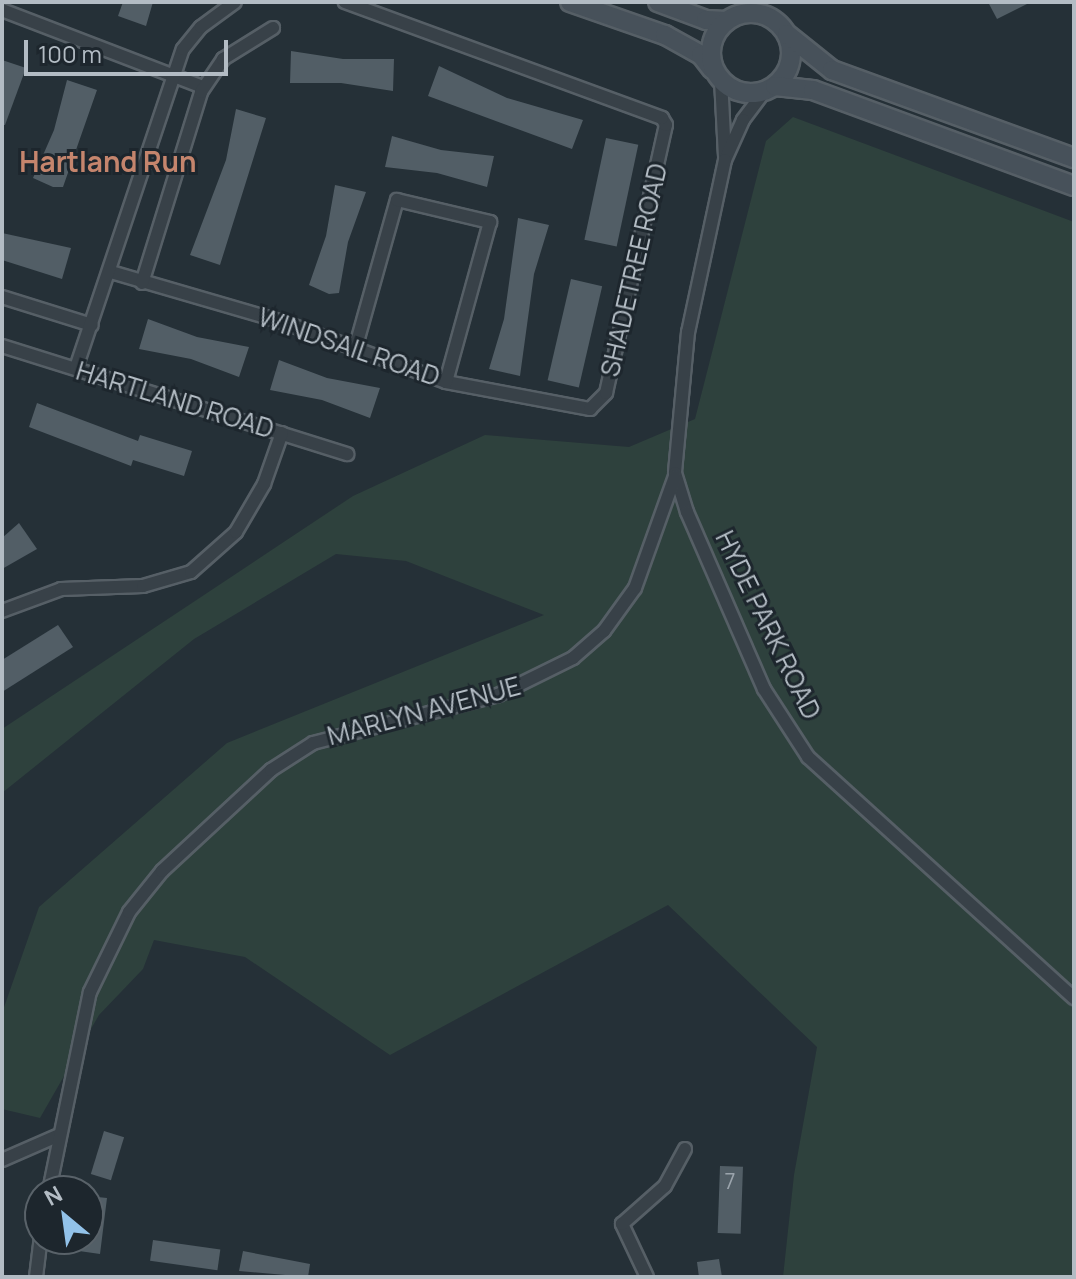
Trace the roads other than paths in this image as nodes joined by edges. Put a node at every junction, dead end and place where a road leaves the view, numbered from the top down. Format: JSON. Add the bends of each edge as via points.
{"nodes":[{"id":1,"x":235,"y":2,"type":"edge"},
{"id":2,"x":345,"y":2,"type":"edge"},
{"id":3,"x":570,"y":2,"type":"edge"},
{"id":4,"x":658,"y":2,"type":"edge"},
{"id":5,"x":774,"y":2,"type":"edge"},
{"id":6,"x":2,"y":10,"type":"edge"},
{"id":7,"x":738,"y":12,"type":"edge"},
{"id":8,"x":273,"y":28,"type":"dead end"},
{"id":9,"x":785,"y":30,"type":"junction"},
{"id":10,"x":174,"y":72,"type":"junction"},
{"id":11,"x":719,"y":77,"type":"junction"},
{"id":12,"x":203,"y":87,"type":"junction"},
{"id":13,"x":770,"y":89,"type":"junction"},
{"id":14,"x":1074,"y":158,"type":"edge"},
{"id":15,"x":725,"y":160,"type":"junction"},
{"id":16,"x":1074,"y":186,"type":"edge"},
{"id":17,"x":111,"y":272,"type":"junction"},
{"id":18,"x":142,"y":283,"type":"junction"},
{"id":19,"x":2,"y":297,"type":"edge"},
{"id":20,"x":92,"y":325,"type":"junction"},
{"id":21,"x":2,"y":346,"type":"edge"},
{"id":22,"x":355,"y":349,"type":"junction"},
{"id":23,"x":76,"y":368,"type":"junction"},
{"id":24,"x":446,"y":382,"type":"junction"},
{"id":25,"x":590,"y":409,"type":"joint"},
{"id":26,"x":282,"y":433,"type":"junction"},
{"id":27,"x":347,"y":454,"type":"dead end"},
{"id":28,"x":675,"y":473,"type":"junction"},
{"id":29,"x":2,"y":611,"type":"edge"},
{"id":30,"x":1074,"y":998,"type":"edge"},
{"id":31,"x":57,"y":1136,"type":"junction"},
{"id":32,"x":685,"y":1149,"type":"dead end"},
{"id":33,"x":2,"y":1160,"type":"edge"},
{"id":34,"x":51,"y":1175,"type":"edge"},
{"id":35,"x":39,"y":1255,"type":"edge"},
{"id":36,"x":36,"y":1277,"type":"edge"},
{"id":37,"x":647,"y":1277,"type":"edge"}],
"edges":[{"from":1,"to":10,"type":"street","via":[[191,37]]},
{"from":2,"to":25,"type":"street","name":"SHADETREE ROAD","via":[[662,118],[666,125],[606,393]]},
{"from":3,"to":11,"type":"main road","via":[[665,35],[701,55]]},
{"from":4,"to":7,"type":"main road","via":[[706,20]]},
{"from":5,"to":9,"type":"main road"},
{"from":6,"to":10,"type":"street"},
{"from":7,"to":9,"type":"main road","via":[[761,13]]},
{"from":7,"to":11,"type":"main road","via":[[711,52]]},
{"from":8,"to":12,"type":"street","via":[[223,59]]},
{"from":9,"to":13,"type":"main road","via":[[793,51]]},
{"from":9,"to":14,"type":"main road","via":[[832,70]]},
{"from":10,"to":12,"type":"street"},
{"from":10,"to":17,"type":"street"},
{"from":11,"to":13,"type":"main road","via":[[747,93]]},
{"from":11,"to":15,"type":"street","name":"HYDE PARK ROAD"},
{"from":12,"to":18,"type":"street"},
{"from":13,"to":15,"type":"street","name":"HYDE PARK ROAD","via":[[743,120]]},
{"from":13,"to":16,"type":"main road","via":[[813,90]]},
{"from":15,"to":28,"type":"street","name":"HYDE PARK ROAD","via":[[688,332]]},
{"from":17,"to":18,"type":"street","name":"WINDSAIL ROAD"},
{"from":17,"to":20,"type":"street"},
{"from":18,"to":22,"type":"street","name":"WINDSAIL ROAD","via":[[283,322]]},
{"from":19,"to":20,"type":"street"},
{"from":20,"to":23,"type":"street"},
{"from":21,"to":23,"type":"street","name":"HARTLAND ROAD"},
{"from":22,"to":24,"type":"street","name":"WINDSAIL ROAD"},
{"from":22,"to":24,"type":"street","via":[[397,200],[490,222]]},
{"from":23,"to":26,"type":"street","name":"HARTLAND ROAD"},
{"from":24,"to":25,"type":"street","name":"WINDSAIL ROAD"},
{"from":26,"to":27,"type":"street","name":"HARTLAND ROAD"},
{"from":26,"to":29,"type":"street","via":[[264,484],[236,532],[191,572],[143,586],[61,589]]},
{"from":28,"to":30,"type":"street","name":"HYDE PARK ROAD","via":[[764,689],[793,738],[838,787]]},
{"from":28,"to":31,"type":"street","name":"MARLYN AVENUE","via":[[635,588],[588,646],[540,678],[498,695],[313,743],[271,770],[162,871],[106,951],[90,992]]},
{"from":31,"to":33,"type":"street"},
{"from":31,"to":34,"type":"street","name":"MARLYN AVENUE"},
{"from":32,"to":37,"type":"street","via":[[665,1186],[622,1224]]},
{"from":35,"to":36,"type":"street"}]}
